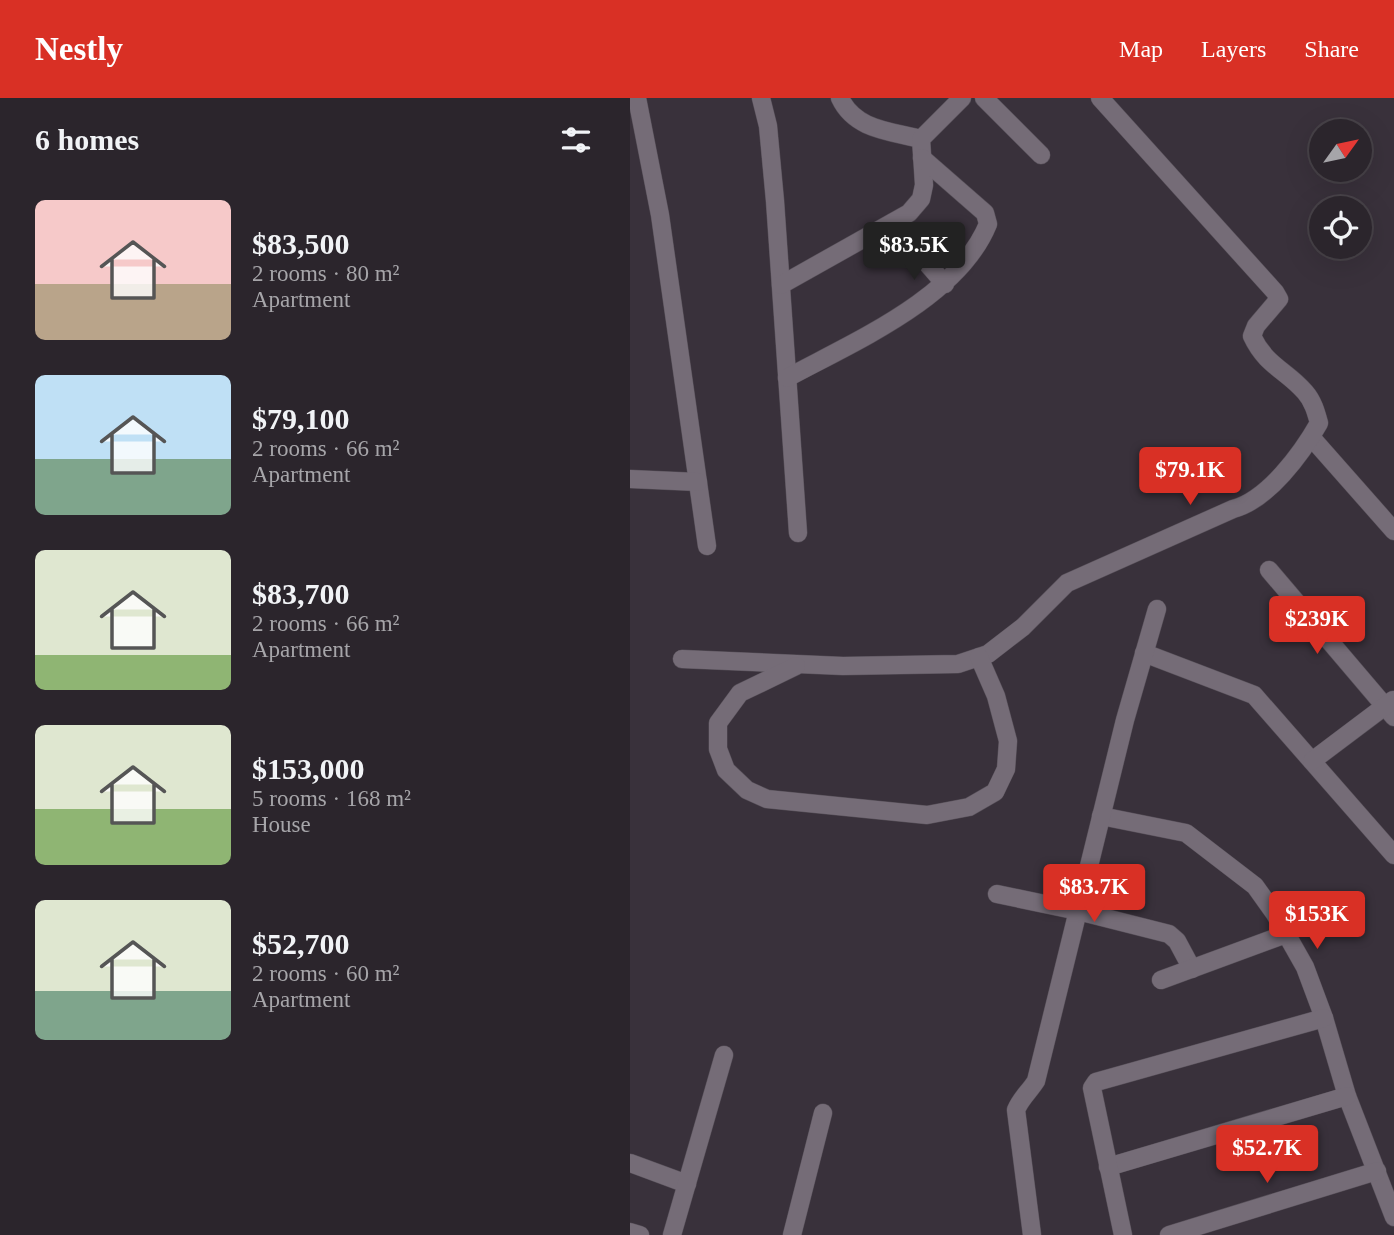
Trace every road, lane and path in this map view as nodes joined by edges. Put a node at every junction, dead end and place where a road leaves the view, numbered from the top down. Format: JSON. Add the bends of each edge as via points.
{"nodes":[{"id":1,"x":637,"y":98,"type":"edge"},
{"id":2,"x":761,"y":98,"type":"edge"},
{"id":3,"x":840,"y":98,"type":"edge"},
{"id":4,"x":962,"y":98,"type":"edge"},
{"id":5,"x":984,"y":98,"type":"edge"},
{"id":6,"x":1100,"y":98,"type":"edge"},
{"id":7,"x":921,"y":139,"type":"junction"},
{"id":8,"x":1041,"y":155,"type":"dead end"},
{"id":9,"x":922,"y":158,"type":"junction"},
{"id":10,"x":892,"y":223,"type":"junction"},
{"id":11,"x":945,"y":284,"type":"junction"},
{"id":12,"x":781,"y":285,"type":"junction"},
{"id":13,"x":787,"y":378,"type":"junction"},
{"id":14,"x":1311,"y":437,"type":"junction"},
{"id":15,"x":630,"y":480,"type":"edge"},
{"id":16,"x":698,"y":482,"type":"junction"},
{"id":17,"x":1394,"y":531,"type":"edge"},
{"id":18,"x":798,"y":533,"type":"dead end"},
{"id":19,"x":707,"y":546,"type":"dead end"},
{"id":20,"x":1269,"y":570,"type":"dead end"},
{"id":21,"x":1157,"y":609,"type":"dead end"},
{"id":22,"x":1144,"y":653,"type":"junction"},
{"id":23,"x":979,"y":657,"type":"junction"},
{"id":24,"x":682,"y":659,"type":"dead end"},
{"id":25,"x":799,"y":664,"type":"junction"},
{"id":26,"x":1391,"y":708,"type":"edge"},
{"id":27,"x":1312,"y":761,"type":"junction"},
{"id":28,"x":1101,"y":816,"type":"junction"},
{"id":29,"x":1394,"y":855,"type":"edge"},
{"id":30,"x":997,"y":894,"type":"dead end"},
{"id":31,"x":1078,"y":911,"type":"junction"},
{"id":32,"x":1286,"y":934,"type":"junction"},
{"id":33,"x":1192,"y":969,"type":"junction"},
{"id":34,"x":1161,"y":980,"type":"dead end"},
{"id":35,"x":1324,"y":1018,"type":"junction"},
{"id":36,"x":724,"y":1055,"type":"dead end"},
{"id":37,"x":1347,"y":1096,"type":"junction"},
{"id":38,"x":822,"y":1113,"type":"dead end"},
{"id":39,"x":630,"y":1163,"type":"edge"},
{"id":40,"x":1108,"y":1167,"type":"junction"},
{"id":41,"x":1377,"y":1171,"type":"junction"},
{"id":42,"x":687,"y":1184,"type":"junction"},
{"id":43,"x":1394,"y":1217,"type":"edge"},
{"id":44,"x":630,"y":1231,"type":"edge"},
{"id":45,"x":640,"y":1235,"type":"edge"},
{"id":46,"x":672,"y":1235,"type":"edge"},
{"id":47,"x":792,"y":1235,"type":"edge"},
{"id":48,"x":1032,"y":1235,"type":"edge"},
{"id":49,"x":1123,"y":1235,"type":"edge"},
{"id":50,"x":1169,"y":1235,"type":"edge"}],
"edges":[{"from":1,"to":16,"type":"street","via":[[660,215]]},
{"from":2,"to":12,"type":"street","via":[[768,126]]},
{"from":3,"to":7,"type":"street","via":[[851,116],[867,126]]},
{"from":4,"to":7,"type":"street"},
{"from":5,"to":8,"type":"street"},
{"from":6,"to":14,"type":"street","via":[[1275,292],[1279,299],[1252,336],[1260,354],[1313,403],[1319,423]]},
{"from":7,"to":9,"type":"street"},
{"from":9,"to":10,"type":"street","via":[[921,200],[909,214]]},
{"from":9,"to":11,"type":"street","via":[[985,213],[988,224]]},
{"from":10,"to":11,"type":"street"},
{"from":10,"to":12,"type":"street"},
{"from":11,"to":13,"type":"street","via":[[873,331]]},
{"from":12,"to":13,"type":"street"},
{"from":13,"to":18,"type":"street"},
{"from":14,"to":17,"type":"street"},
{"from":14,"to":23,"type":"street","via":[[1267,489],[1246,506],[1067,583],[1023,627]]},
{"from":15,"to":16,"type":"street"},
{"from":16,"to":19,"type":"street"},
{"from":20,"to":26,"type":"street"},
{"from":21,"to":22,"type":"street"},
{"from":22,"to":27,"type":"street","via":[[1254,695]]},
{"from":22,"to":28,"type":"street"},
{"from":23,"to":25,"type":"street","via":[[958,664]]},
{"from":23,"to":25,"type":"street","via":[[1005,722],[1006,769],[995,792],[969,807],[927,816],[767,799],[747,790],[726,770],[718,749],[718,723],[740,693]]},
{"from":24,"to":25,"type":"street"},
{"from":26,"to":27,"type":"street"},
{"from":27,"to":29,"type":"street"},
{"from":28,"to":31,"type":"street"},
{"from":28,"to":32,"type":"street","via":[[1186,834],[1199,842],[1255,886]]},
{"from":30,"to":31,"type":"street"},
{"from":31,"to":33,"type":"street","via":[[1169,934]]},
{"from":31,"to":48,"type":"street","via":[[1036,1081],[1016,1110]]},
{"from":32,"to":33,"type":"street"},
{"from":32,"to":35,"type":"street","via":[[1305,967]]},
{"from":33,"to":34,"type":"street"},
{"from":35,"to":37,"type":"street"},
{"from":35,"to":40,"type":"street","via":[[1096,1082],[1092,1088]]},
{"from":36,"to":42,"type":"street"},
{"from":37,"to":40,"type":"street"},
{"from":37,"to":41,"type":"street"},
{"from":38,"to":47,"type":"street"},
{"from":39,"to":42,"type":"street"},
{"from":40,"to":49,"type":"street"},
{"from":41,"to":43,"type":"street"},
{"from":41,"to":50,"type":"street"},
{"from":42,"to":46,"type":"street"},
{"from":44,"to":45,"type":"street"}]}
